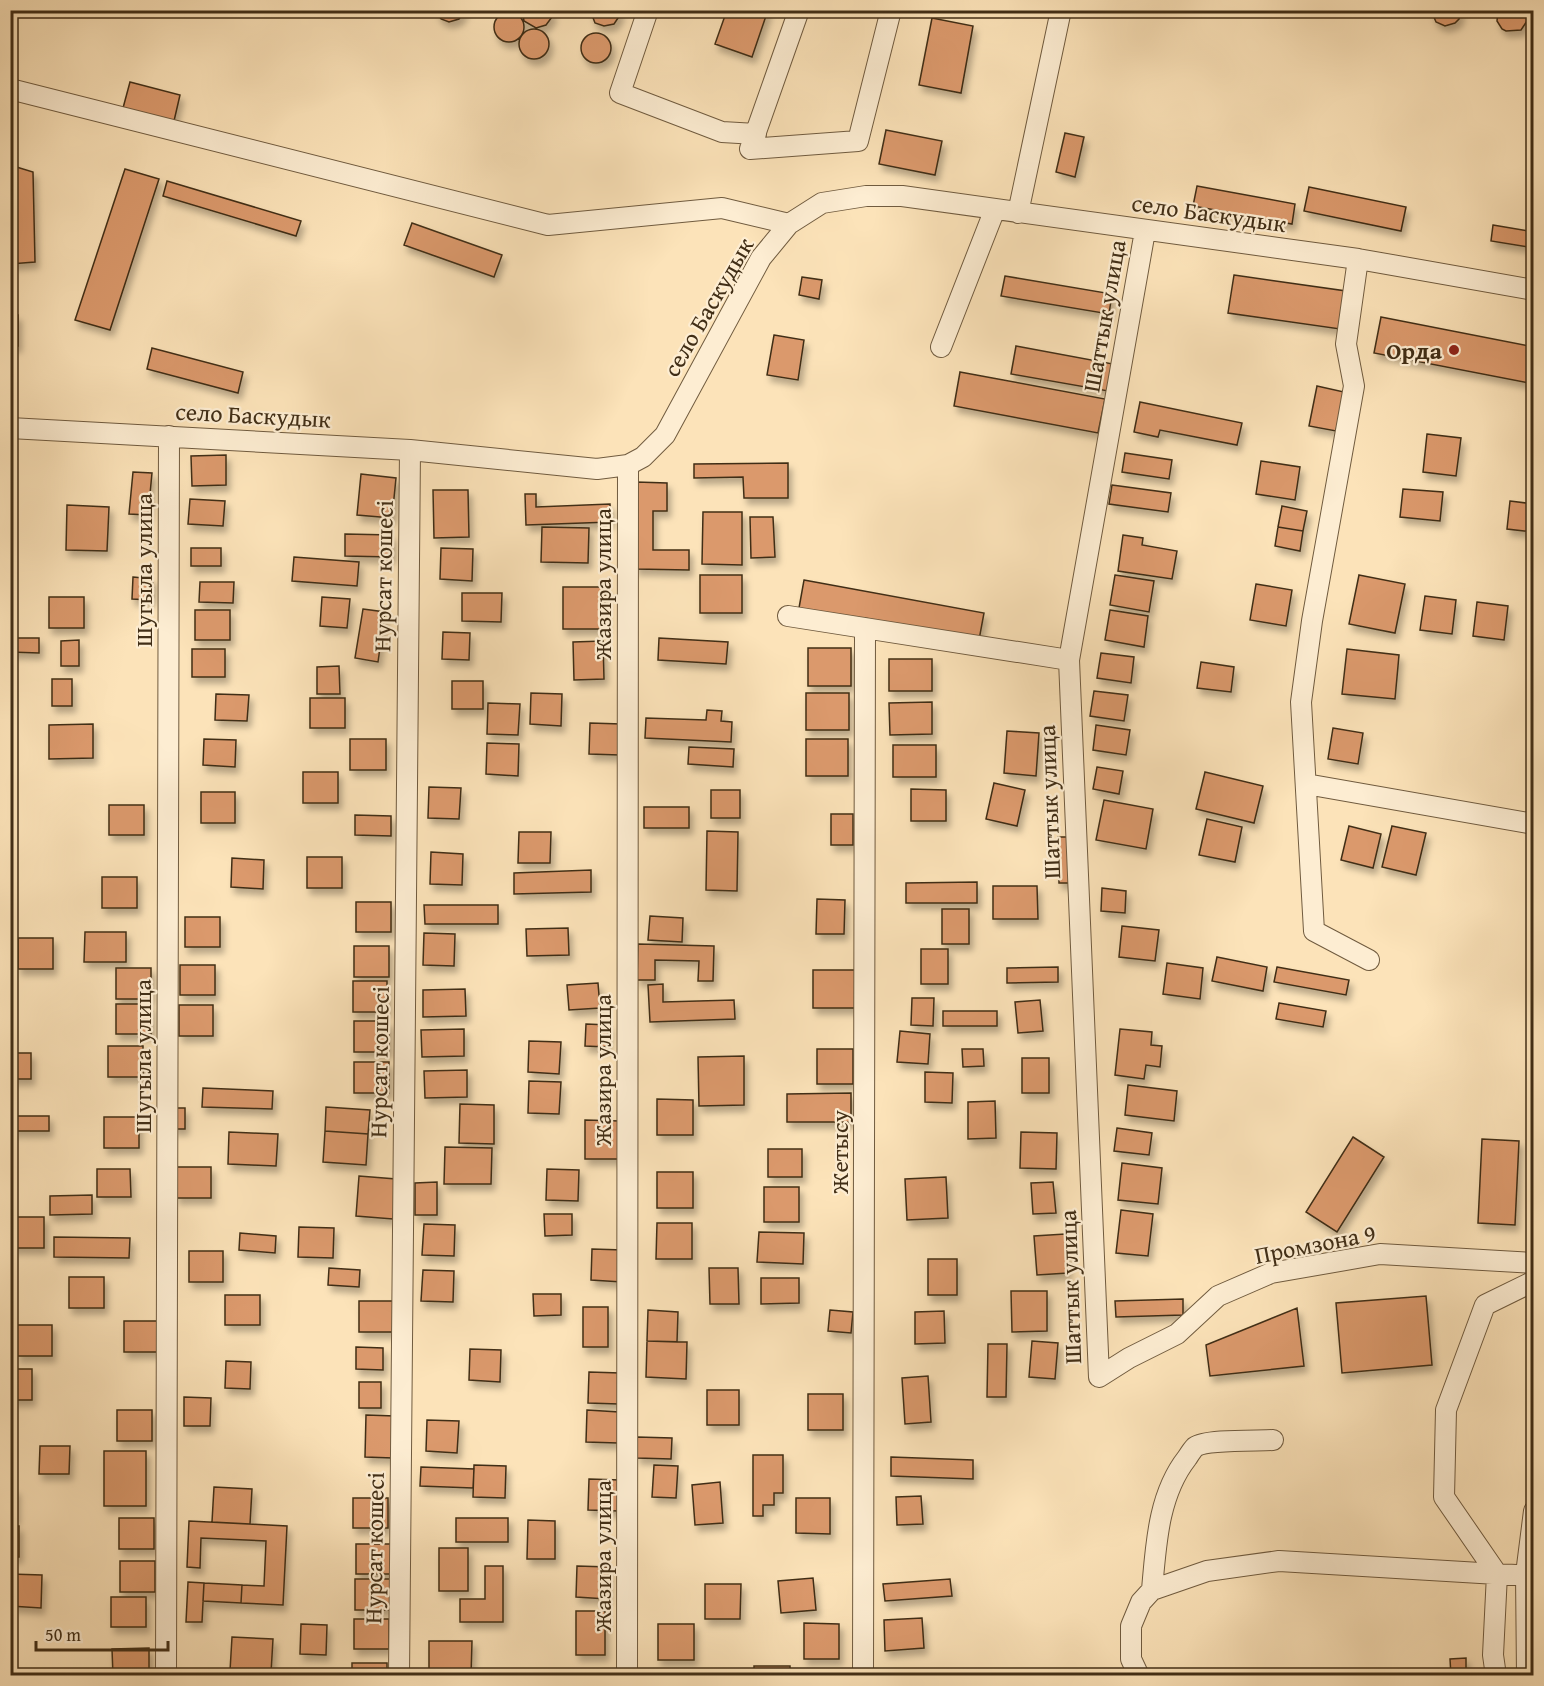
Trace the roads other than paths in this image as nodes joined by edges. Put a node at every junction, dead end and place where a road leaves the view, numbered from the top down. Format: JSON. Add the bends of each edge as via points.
{"nodes":[{"id":1,"x":648,"y":10,"type":"edge"},
{"id":2,"x":799,"y":10,"type":"edge"},
{"id":3,"x":891,"y":10,"type":"edge"},
{"id":4,"x":1061,"y":10,"type":"edge"},
{"id":5,"x":10,"y":89,"type":"edge"},
{"id":6,"x":756,"y":134,"type":"junction"},
{"id":7,"x":995,"y":209,"type":"junction"},
{"id":8,"x":1017,"y":213,"type":"junction"},
{"id":9,"x":789,"y":224,"type":"junction"},
{"id":10,"x":1145,"y":231,"type":"junction"},
{"id":11,"x":1358,"y":259,"type":"junction"},
{"id":12,"x":1533,"y":290,"type":"edge"},
{"id":13,"x":941,"y":347,"type":"dead end"},
{"id":14,"x":10,"y":428,"type":"edge"},
{"id":15,"x":169,"y":436,"type":"junction"},
{"id":16,"x":410,"y":450,"type":"junction"},
{"id":17,"x":628,"y":465,"type":"junction"},
{"id":18,"x":788,"y":616,"type":"dead end"},
{"id":19,"x":865,"y":628,"type":"junction"},
{"id":20,"x":1069,"y":660,"type":"junction"},
{"id":21,"x":1306,"y":784,"type":"junction"},
{"id":22,"x":1533,"y":824,"type":"edge"},
{"id":23,"x":1369,"y":960,"type":"dead end"},
{"id":24,"x":1533,"y":1263,"type":"edge"},
{"id":25,"x":1533,"y":1281,"type":"edge"},
{"id":26,"x":1099,"y":1377,"type":"joint"},
{"id":27,"x":1273,"y":1440,"type":"dead end"},
{"id":28,"x":1533,"y":1511,"type":"edge"},
{"id":29,"x":1497,"y":1574,"type":"junction"},
{"id":30,"x":1528,"y":1575,"type":"edge"},
{"id":31,"x":1152,"y":1590,"type":"junction"},
{"id":32,"x":1525,"y":1671,"type":"edge"},
{"id":33,"x":166,"y":1676,"type":"edge"},
{"id":34,"x":399,"y":1676,"type":"edge"},
{"id":35,"x":627,"y":1676,"type":"edge"},
{"id":36,"x":863,"y":1676,"type":"edge"},
{"id":37,"x":1139,"y":1676,"type":"edge"},
{"id":38,"x":1496,"y":1676,"type":"edge"}],
"edges":[{"from":1,"to":6,"type":"street","via":[[620,93],[722,132]]},
{"from":2,"to":6,"type":"street"},
{"from":3,"to":6,"type":"street","via":[[858,141],[750,149]]},
{"from":4,"to":8,"type":"street"},
{"from":5,"to":9,"type":"street","via":[[548,225],[722,208]]},
{"from":7,"to":8,"type":"street","name":"село Баскудык"},
{"from":7,"to":9,"type":"street","name":"село Баскудык","via":[[902,196],[866,196],[822,203]]},
{"from":7,"to":13,"type":"street"},
{"from":8,"to":10,"type":"street","name":"село Баскудык"},
{"from":9,"to":17,"type":"street","name":"село Баскудык","via":[[761,258],[665,435],[643,457]]},
{"from":10,"to":11,"type":"street","name":"село Баскудык"},
{"from":10,"to":20,"type":"street","name":"Шаттык улица"},
{"from":11,"to":12,"type":"street","name":"село Баскудык"},
{"from":11,"to":21,"type":"street","via":[[1346,344],[1354,386],[1301,702]]},
{"from":14,"to":15,"type":"street","name":"село Баскудык"},
{"from":15,"to":16,"type":"street","name":"село Баскудык"},
{"from":15,"to":33,"type":"street","name":"Шугыла улица"},
{"from":16,"to":17,"type":"street","name":"село Баскудык","via":[[597,468]]},
{"from":16,"to":34,"type":"street","name":"Нурсат кошесi"},
{"from":17,"to":35,"type":"street","name":"Жазира улица"},
{"from":18,"to":19,"type":"street"},
{"from":19,"to":20,"type":"street"},
{"from":19,"to":36,"type":"street","name":"Жетысу"},
{"from":20,"to":26,"type":"street","name":"Шаттык улица"},
{"from":21,"to":22,"type":"street"},
{"from":21,"to":23,"type":"street","via":[[1314,931]]},
{"from":24,"to":26,"type":"street","name":"Промзона 9","via":[[1380,1254],[1271,1273],[1218,1296],[1177,1334]]},
{"from":25,"to":29,"type":"street","via":[[1485,1305],[1446,1410],[1444,1497]]},
{"from":27,"to":31,"type":"street","via":[[1196,1446],[1175,1473],[1163,1509]]},
{"from":28,"to":30,"type":"street"},
{"from":29,"to":30,"type":"street"},
{"from":29,"to":31,"type":"street","via":[[1279,1561],[1207,1571]]},
{"from":29,"to":38,"type":"street","via":[[1493,1655]]},
{"from":30,"to":32,"type":"street"},
{"from":31,"to":37,"type":"street","via":[[1131,1626],[1131,1659]]}]}
